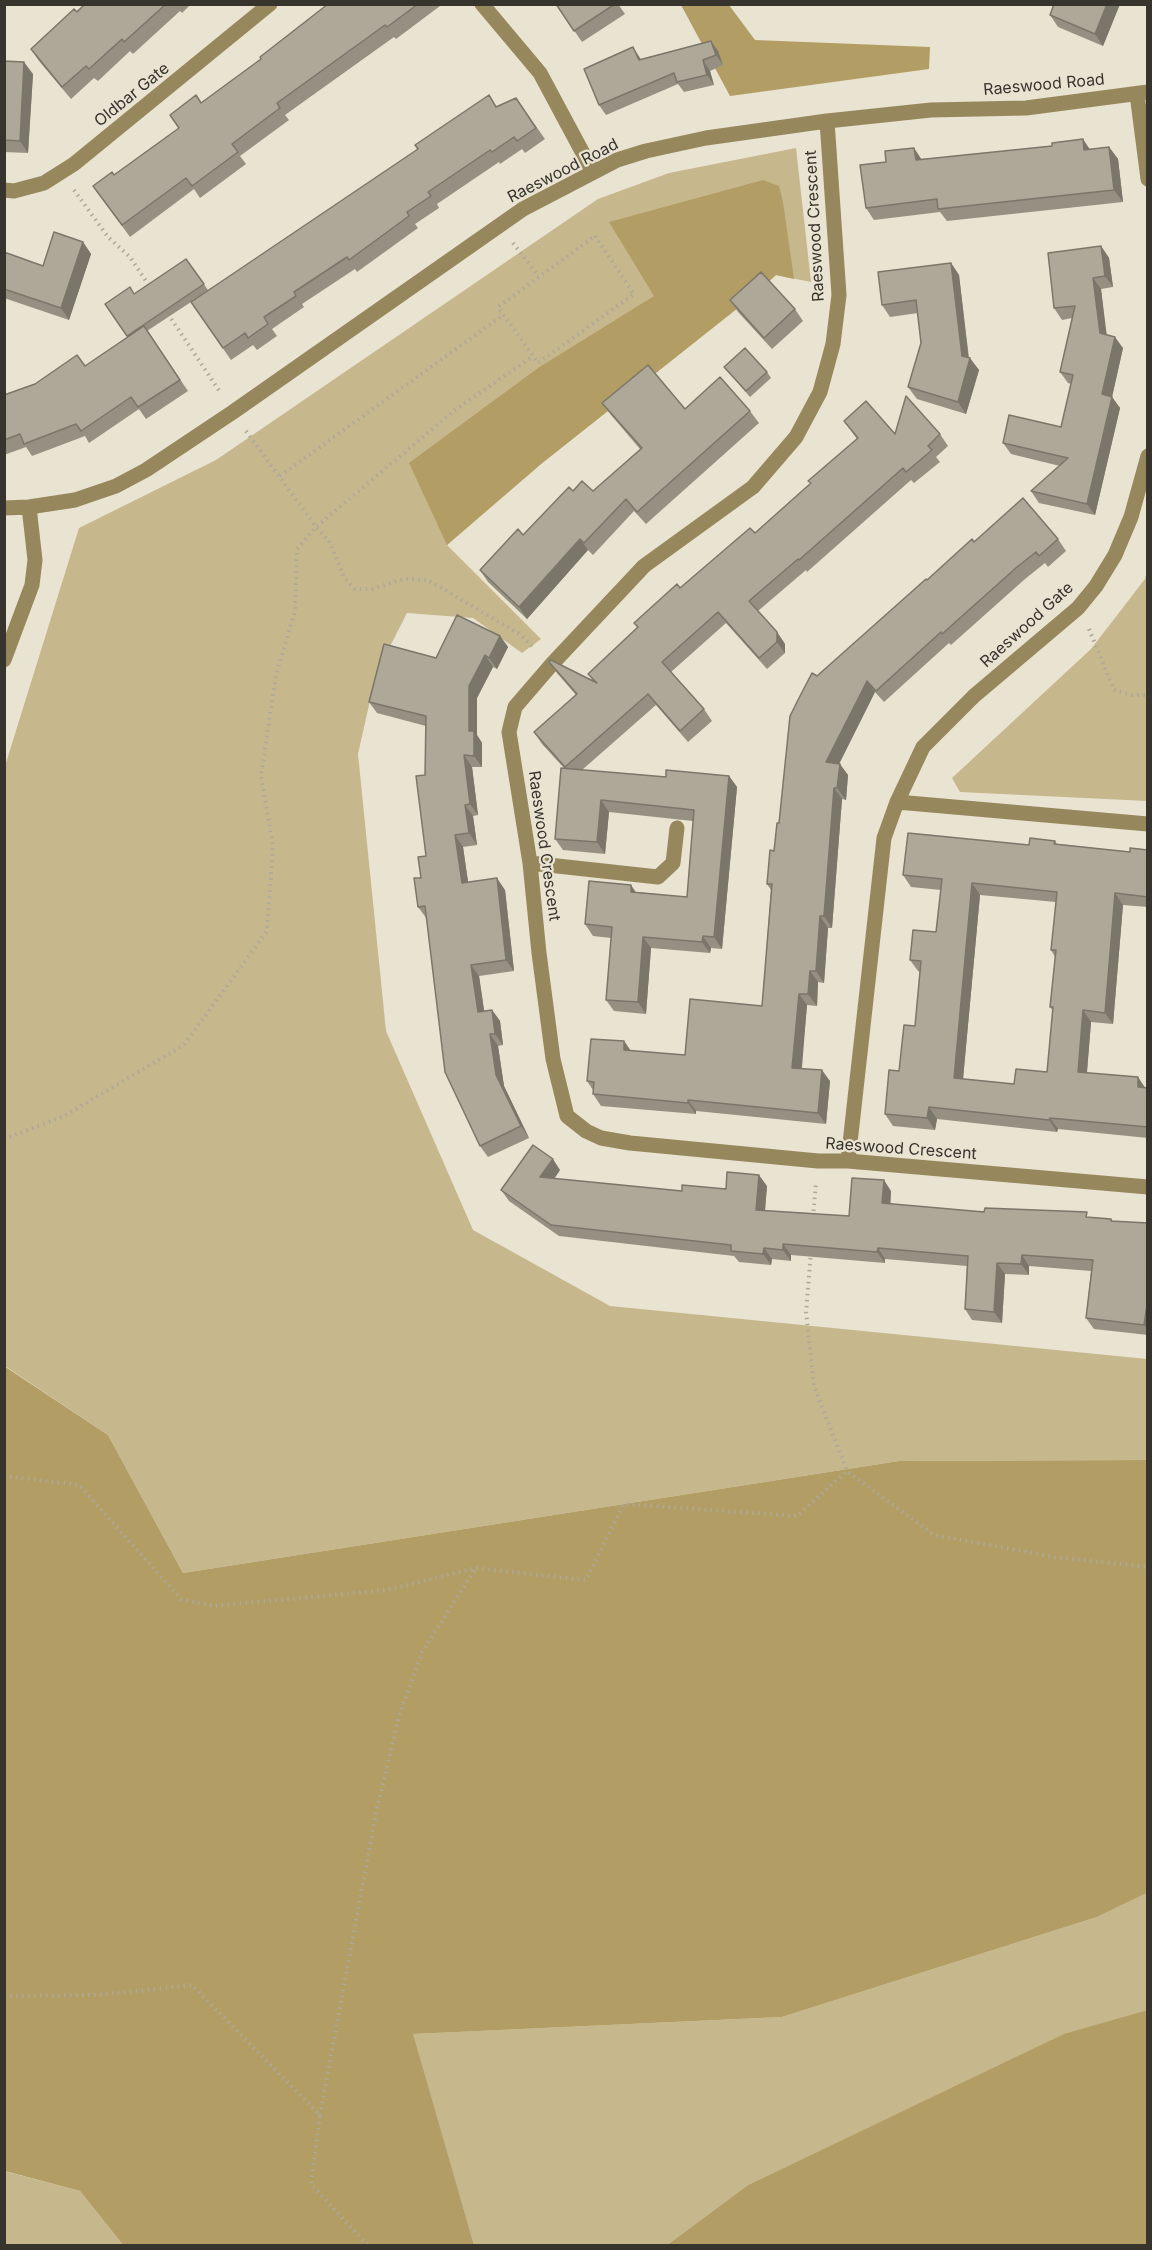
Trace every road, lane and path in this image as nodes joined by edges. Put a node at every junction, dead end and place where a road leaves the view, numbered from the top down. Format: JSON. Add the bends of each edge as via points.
{"nodes":[{"id":1,"x":270,"y":4,"type":"edge"},
{"id":2,"x":482,"y":4,"type":"edge"},
{"id":3,"x":1142,"y":93,"type":"edge"},
{"id":4,"x":827,"y":121,"type":"junction"},
{"id":5,"x":61,"y":172,"type":"junction"},
{"id":6,"x":593,"y":172,"type":"junction"},
{"id":7,"x":1148,"y":179,"type":"edge"},
{"id":8,"x":4,"y":190,"type":"edge"},
{"id":9,"x":500,"y":226,"type":"junction"},
{"id":10,"x":538,"y":276,"type":"junction"},
{"id":11,"x":154,"y":293,"type":"edge"},
{"id":12,"x":167,"y":313,"type":"edge"},
{"id":13,"x":503,"y":315,"type":"junction"},
{"id":14,"x":532,"y":357,"type":"junction"},
{"id":15,"x":233,"y":412,"type":"junction"},
{"id":16,"x":1148,"y":456,"type":"edge"},
{"id":17,"x":280,"y":477,"type":"junction"},
{"id":18,"x":29,"y":507,"type":"junction"},
{"id":19,"x":4,"y":508,"type":"edge"},
{"id":20,"x":316,"y":526,"type":"junction"},
{"id":21,"x":1078,"y":608,"type":"junction"},
{"id":22,"x":4,"y":660,"type":"edge"},
{"id":23,"x":552,"y":664,"type":"junction"},
{"id":24,"x":1148,"y":695,"type":"edge"},
{"id":25,"x":897,"y":802,"type":"junction"},
{"id":26,"x":1148,"y":824,"type":"edge"},
{"id":27,"x":677,"y":828,"type":"dead end"},
{"id":28,"x":530,"y":863,"type":"junction"},
{"id":29,"x":4,"y":1139,"type":"edge"},
{"id":30,"x":818,"y":1161,"type":"junction"},
{"id":31,"x":848,"y":1161,"type":"junction"},
{"id":32,"x":1148,"y":1186,"type":"edge"},
{"id":33,"x":813,"y":1219,"type":"edge"},
{"id":34,"x":812,"y":1242,"type":"edge"},
{"id":35,"x":847,"y":1471,"type":"junction"},
{"id":36,"x":4,"y":1476,"type":"edge"},
{"id":37,"x":1148,"y":1567,"type":"edge"},
{"id":38,"x":476,"y":1568,"type":"junction"},
{"id":39,"x":4,"y":1996,"type":"edge"},
{"id":40,"x":320,"y":2115,"type":"junction"},
{"id":41,"x":368,"y":2246,"type":"edge"}],
"edges":[{"from":1,"to":5,"type":"street","name":"Oldbar Gate"},
{"from":2,"to":6,"type":"street","via":[[540,73]]},
{"from":3,"to":4,"type":"street","name":"Raeswood Road","via":[[1026,108],[931,110]]},
{"from":3,"to":7,"type":"street"},
{"from":4,"to":6,"type":"street","name":"Raeswood Road","via":[[706,138],[617,160]]},
{"from":4,"to":23,"type":"street","name":"Raeswood Crescent","via":[[839,295],[833,344],[820,392],[796,437],[753,488],[644,566]]},
{"from":5,"to":8,"type":"street","name":"Oldbar Gate","via":[[44,183]]},
{"from":5,"to":11,"type":"path"},
{"from":6,"to":9,"type":"street","name":"Raeswood Road","via":[[523,209]]},
{"from":9,"to":10,"type":"path"},
{"from":9,"to":15,"type":"street","name":"Raeswood Road"},
{"from":10,"to":13,"type":"path","via":[[498,307]]},
{"from":10,"to":14,"type":"path","via":[[595,236],[634,294],[538,363]]},
{"from":12,"to":15,"type":"path"},
{"from":13,"to":14,"type":"path"},
{"from":13,"to":17,"type":"path"},
{"from":14,"to":20,"type":"path","via":[[455,410]]},
{"from":15,"to":17,"type":"path"},
{"from":15,"to":18,"type":"street","name":"Raeswood Road","via":[[116,486],[75,500]]},
{"from":16,"to":21,"type":"street","name":"Raeswood Gate","via":[[1131,517],[1115,555]]},
{"from":17,"to":20,"type":"path"},
{"from":18,"to":19,"type":"street","name":"Raeswood Road"},
{"from":18,"to":22,"type":"street","via":[[35,560],[32,585]]},
{"from":20,"to":23,"type":"path","via":[[329,541],[344,577],[355,589],[372,589],[404,579],[428,580],[521,635]]},
{"from":20,"to":29,"type":"path","via":[[297,549],[295,611],[276,675],[261,776],[273,846],[267,931],[184,1045],[64,1116]]},
{"from":21,"to":24,"type":"path","via":[[1114,690]]},
{"from":21,"to":25,"type":"street","name":"Raeswood Gate","via":[[974,696],[923,747]]},
{"from":23,"to":28,"type":"street","name":"Raeswood Crescent","via":[[515,707],[509,732]]},
{"from":25,"to":26,"type":"street"},
{"from":25,"to":31,"type":"street","name":"Raeswood Gate","via":[[884,838]]},
{"from":27,"to":28,"type":"street","via":[[673,863],[658,877]]},
{"from":28,"to":30,"type":"street","name":"Raeswood Crescent","via":[[554,1059],[567,1116],[601,1138]]},
{"from":30,"to":31,"type":"street","name":"Raeswood Crescent"},
{"from":30,"to":33,"type":"path"},
{"from":31,"to":32,"type":"street","name":"Raeswood Crescent"},
{"from":34,"to":35,"type":"path","via":[[806,1312],[814,1386]]},
{"from":35,"to":37,"type":"path","via":[[934,1535],[1055,1557]]},
{"from":35,"to":38,"type":"path","via":[[797,1516],[624,1504],[586,1580]]},
{"from":36,"to":38,"type":"path","via":[[79,1485],[181,1599],[213,1606],[387,1590]]},
{"from":38,"to":40,"type":"path","via":[[422,1652],[399,1716],[376,1813]]},
{"from":39,"to":40,"type":"path","via":[[98,1995],[192,1985]]},
{"from":40,"to":41,"type":"path","via":[[312,2184]]}]}
